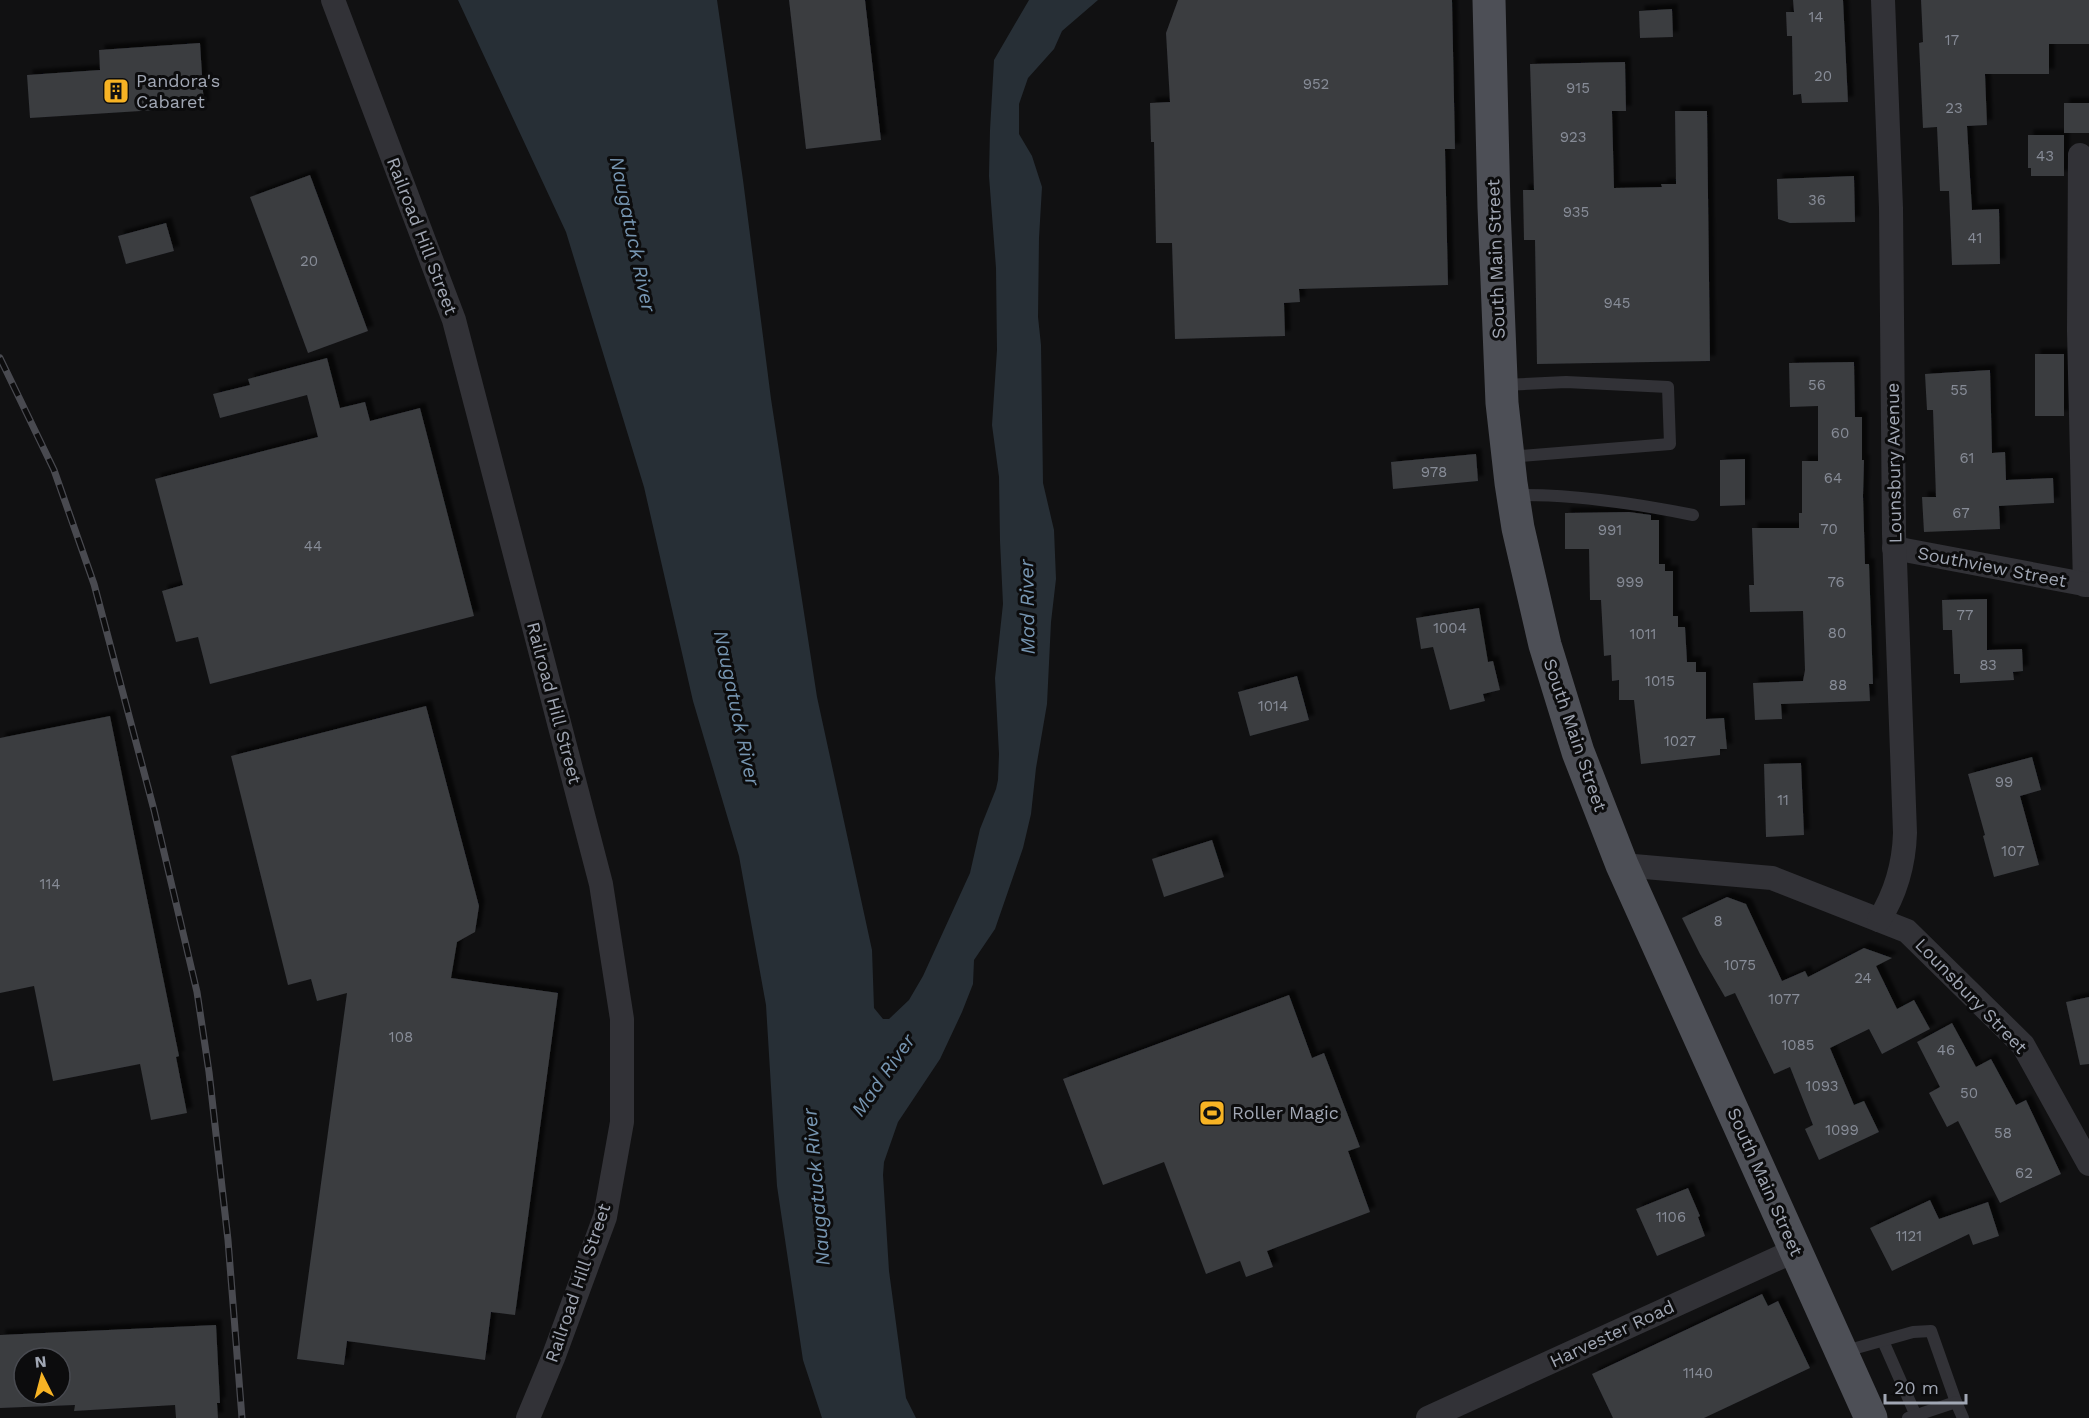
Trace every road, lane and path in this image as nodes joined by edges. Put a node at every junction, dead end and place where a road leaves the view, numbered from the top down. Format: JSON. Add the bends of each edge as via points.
{"nodes":[{"id":1,"x":333,"y":0,"type":"edge"},
{"id":2,"x":1489,"y":0,"type":"edge"},
{"id":3,"x":1883,"y":0,"type":"edge"},
{"id":4,"x":2080,"y":155,"type":"dead end"},
{"id":5,"x":1501,"y":385,"type":"junction"},
{"id":6,"x":1508,"y":457,"type":"junction"},
{"id":7,"x":1513,"y":495,"type":"junction"},
{"id":8,"x":1693,"y":515,"type":"dead end"},
{"id":9,"x":1894,"y":548,"type":"junction"},
{"id":10,"x":2087,"y":585,"type":"edge"},
{"id":11,"x":1622,"y":865,"type":"junction"},
{"id":12,"x":1879,"y":920,"type":"junction"},
{"id":13,"x":2089,"y":1164,"type":"edge"},
{"id":14,"x":1796,"y":1250,"type":"junction"},
{"id":15,"x":1883,"y":1341,"type":"junction"},
{"id":16,"x":1841,"y":1352,"type":"junction"},
{"id":17,"x":1956,"y":1402,"type":"junction"},
{"id":18,"x":1914,"y":1417,"type":"edge"},
{"id":19,"x":528,"y":1418,"type":"edge"},
{"id":20,"x":1428,"y":1418,"type":"edge"},
{"id":21,"x":1871,"y":1418,"type":"edge"},
{"id":22,"x":1963,"y":1418,"type":"edge"}],
"edges":[{"from":1,"to":19,"type":"street","name":"Railroad Hill Street","via":[[454,320],[602,884],[622,1018],[622,1122],[605,1217]]},
{"from":2,"to":5,"type":"main road","name":"South Main Street"},
{"from":3,"to":9,"type":"street","name":"Lounsbury Avenue","via":[[1891,208]]},
{"from":4,"to":10,"type":"street","via":[[2079,331]]},
{"from":5,"to":6,"type":"main road","name":"South Main Street"},
{"from":5,"to":6,"type":"lane","via":[[1566,382],[1668,387],[1670,444]]},
{"from":6,"to":7,"type":"main road","name":"South Main Street"},
{"from":7,"to":8,"type":"lane","via":[[1612,501]]},
{"from":7,"to":11,"type":"main road","name":"South Main Street","via":[[1560,697]]},
{"from":9,"to":10,"type":"street","name":"Southview Street"},
{"from":9,"to":12,"type":"street","name":"Lounsbury Avenue","via":[[1905,849],[1895,891]]},
{"from":11,"to":12,"type":"street","name":"Lounsbury Street","via":[[1772,878]]},
{"from":11,"to":14,"type":"main road","name":"South Main Street"},
{"from":12,"to":13,"type":"street","name":"Lounsbury Street","via":[[1907,931],[2023,1045]]},
{"from":14,"to":16,"type":"main road","name":"South Main Street"},
{"from":14,"to":20,"type":"street","name":"Harvester Road"},
{"from":15,"to":16,"type":"lane"},
{"from":15,"to":17,"type":"lane","via":[[1931,1331]]},
{"from":15,"to":18,"type":"lane"},
{"from":16,"to":21,"type":"main road","name":"South Main Street"},
{"from":17,"to":18,"type":"lane"},
{"from":17,"to":22,"type":"lane"}]}
